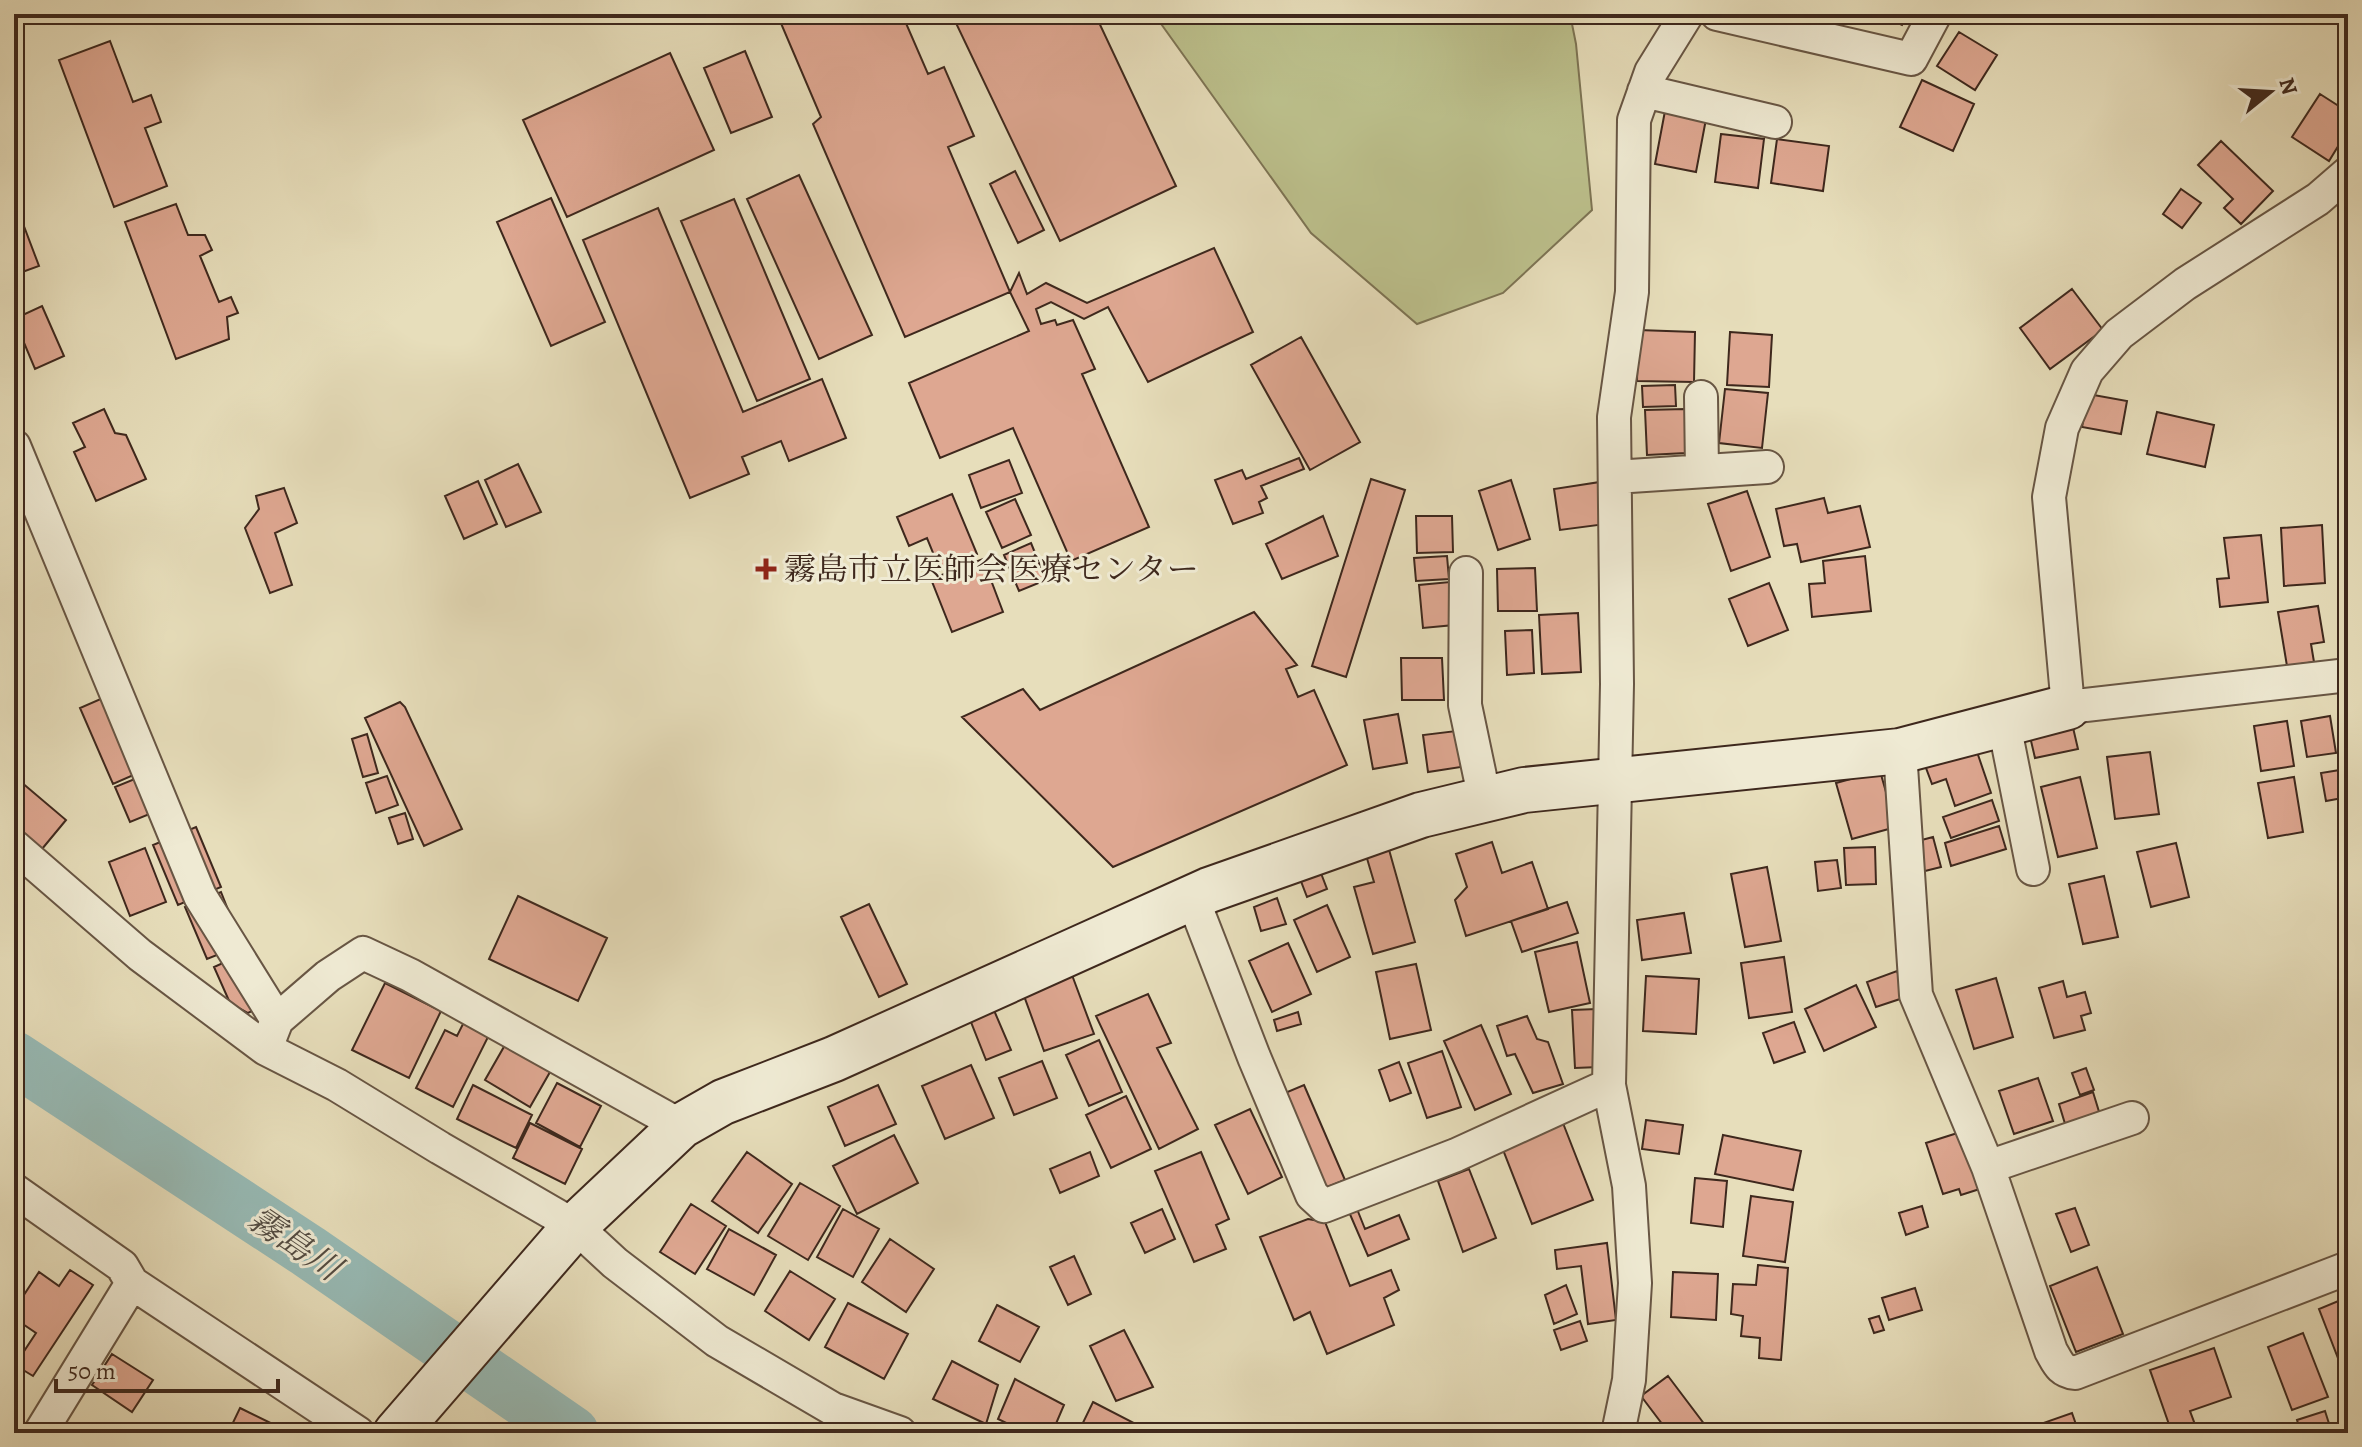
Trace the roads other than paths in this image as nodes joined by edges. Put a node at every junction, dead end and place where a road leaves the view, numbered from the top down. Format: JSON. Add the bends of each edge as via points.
{"nodes":[{"id":1,"x":1687,"y":14,"type":"edge"},
{"id":2,"x":1717,"y":14,"type":"edge"},
{"id":3,"x":1935,"y":14,"type":"edge"},
{"id":4,"x":1773,"y":20,"type":"edge"},
{"id":5,"x":1644,"y":91,"type":"junction"},
{"id":6,"x":1775,"y":122,"type":"dead end"},
{"id":7,"x":2348,"y":173,"type":"edge"},
{"id":8,"x":1701,"y":397,"type":"dead end"},
{"id":9,"x":14,"y":446,"type":"edge"},
{"id":10,"x":1767,"y":467,"type":"dead end"},
{"id":11,"x":1702,"y":471,"type":"junction"},
{"id":12,"x":1615,"y":477,"type":"junction"},
{"id":13,"x":1466,"y":573,"type":"dead end"},
{"id":14,"x":2348,"y":675,"type":"edge"},
{"id":15,"x":2068,"y":707,"type":"junction"},
{"id":16,"x":2004,"y":724,"type":"junction"},
{"id":17,"x":1900,"y":751,"type":"junction"},
{"id":18,"x":1614,"y":780,"type":"junction"},
{"id":19,"x":1485,"y":800,"type":"junction"},
{"id":20,"x":14,"y":846,"type":"edge"},
{"id":21,"x":2033,"y":869,"type":"dead end"},
{"id":22,"x":1192,"y":897,"type":"junction"},
{"id":23,"x":272,"y":1034,"type":"junction"},
{"id":24,"x":1609,"y":1085,"type":"junction"},
{"id":25,"x":2132,"y":1118,"type":"dead end"},
{"id":26,"x":681,"y":1126,"type":"junction"},
{"id":27,"x":1988,"y":1167,"type":"junction"},
{"id":28,"x":14,"y":1190,"type":"edge"},
{"id":29,"x":575,"y":1226,"type":"junction"},
{"id":30,"x":2348,"y":1268,"type":"edge"},
{"id":31,"x":132,"y":1283,"type":"junction"},
{"id":32,"x":40,"y":1433,"type":"edge"},
{"id":33,"x":358,"y":1433,"type":"edge"},
{"id":34,"x":396,"y":1433,"type":"edge"},
{"id":35,"x":900,"y":1433,"type":"edge"},
{"id":36,"x":1618,"y":1433,"type":"edge"}],
"edges":[{"from":1,"to":5,"type":"street"},
{"from":2,"to":4,"type":"street"},
{"from":3,"to":4,"type":"street","via":[[1911,59]]},
{"from":5,"to":6,"type":"street"},
{"from":5,"to":12,"type":"street","via":[[1634,120],[1632,292],[1614,417]]},
{"from":7,"to":15,"type":"street","via":[[2318,199],[2185,284],[2119,334],[2087,371],[2062,428],[2049,497]]},
{"from":8,"to":11,"type":"street"},
{"from":9,"to":23,"type":"street","via":[[200,896]]},
{"from":10,"to":11,"type":"street"},
{"from":11,"to":12,"type":"street"},
{"from":12,"to":18,"type":"street"},
{"from":13,"to":19,"type":"street","via":[[1465,705]]},
{"from":14,"to":15,"type":"street"},
{"from":15,"to":16,"type":"street"},
{"from":16,"to":17,"type":"street"},
{"from":16,"to":21,"type":"street"},
{"from":17,"to":18,"type":"street"},
{"from":17,"to":27,"type":"street","via":[[1916,995]]},
{"from":18,"to":19,"type":"street"},
{"from":18,"to":24,"type":"street"},
{"from":19,"to":22,"type":"street","via":[[1421,815]]},
{"from":20,"to":23,"type":"street","via":[[140,955]]},
{"from":22,"to":24,"type":"street","via":[[1312,1195],[1324,1206],[1456,1155]]},
{"from":22,"to":26,"type":"street","via":[[834,1059],[723,1102]]},
{"from":23,"to":26,"type":"street","via":[[328,976],[363,953]]},
{"from":23,"to":29,"type":"street","via":[[337,1085]]},
{"from":24,"to":36,"type":"street","via":[[1629,1186],[1635,1283],[1629,1380]]},
{"from":25,"to":27,"type":"street"},
{"from":26,"to":29,"type":"street"},
{"from":27,"to":30,"type":"street","via":[[2051,1351],[2065,1372],[2075,1373]]},
{"from":28,"to":31,"type":"street","via":[[122,1266]]},
{"from":29,"to":34,"type":"street"},
{"from":29,"to":35,"type":"street","via":[[717,1341],[833,1409]]},
{"from":31,"to":32,"type":"street"},
{"from":31,"to":33,"type":"street"}]}
